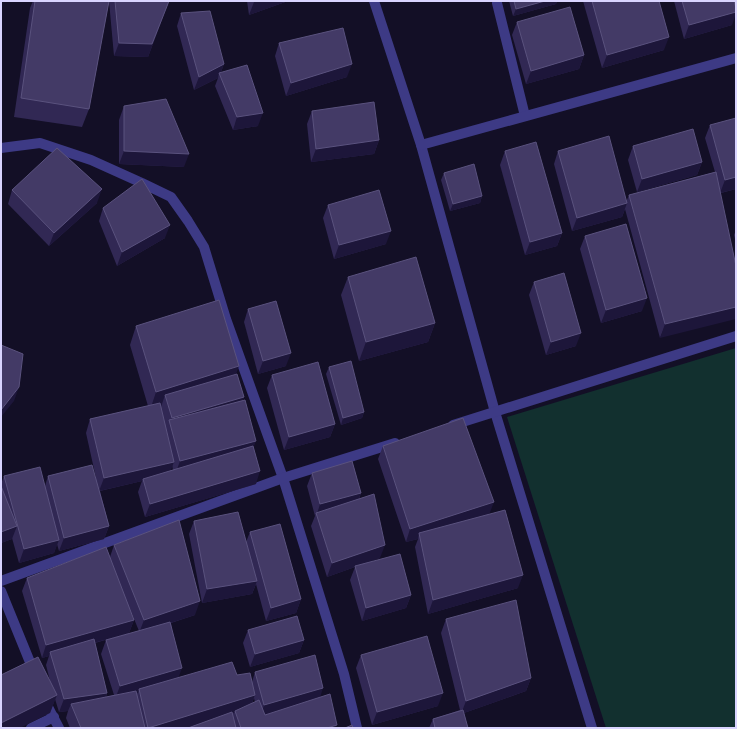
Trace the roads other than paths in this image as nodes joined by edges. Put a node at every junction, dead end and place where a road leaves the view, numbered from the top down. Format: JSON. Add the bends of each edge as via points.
{"nodes":[{"id":1,"x":374,"y":1,"type":"edge"},
{"id":2,"x":497,"y":3,"type":"dead end"},
{"id":3,"x":736,"y":58,"type":"edge"},
{"id":4,"x":525,"y":116,"type":"junction"},
{"id":5,"x":421,"y":145,"type":"junction"},
{"id":6,"x":1,"y":148,"type":"edge"},
{"id":7,"x":736,"y":336,"type":"edge"},
{"id":8,"x":495,"y":412,"type":"junction"},
{"id":9,"x":442,"y":428,"type":"edge"},
{"id":10,"x":404,"y":440,"type":"edge"},
{"id":11,"x":283,"y":478,"type":"junction"},
{"id":12,"x":1,"y":581,"type":"edge"},
{"id":13,"x":1,"y":591,"type":"edge"},
{"id":14,"x":54,"y":717,"type":"junction"},
{"id":15,"x":31,"y":728,"type":"edge"},
{"id":16,"x":59,"y":728,"type":"edge"},
{"id":17,"x":357,"y":728,"type":"edge"},
{"id":18,"x":592,"y":728,"type":"edge"}],
"edges":[{"from":1,"to":5,"type":"street"},
{"from":2,"to":4,"type":"street"},
{"from":3,"to":4,"type":"street"},
{"from":4,"to":5,"type":"street"},
{"from":5,"to":8,"type":"street"},
{"from":6,"to":11,"type":"street","via":[[40,143],[91,160],[171,197],[204,247],[226,319]]},
{"from":7,"to":8,"type":"street"},
{"from":8,"to":9,"type":"street"},
{"from":8,"to":18,"type":"street"},
{"from":10,"to":11,"type":"street"},
{"from":11,"to":12,"type":"street"},
{"from":11,"to":17,"type":"street","via":[[344,674]]},
{"from":13,"to":14,"type":"street","via":[[50,713]]},
{"from":14,"to":15,"type":"street"},
{"from":14,"to":16,"type":"street"}]}
